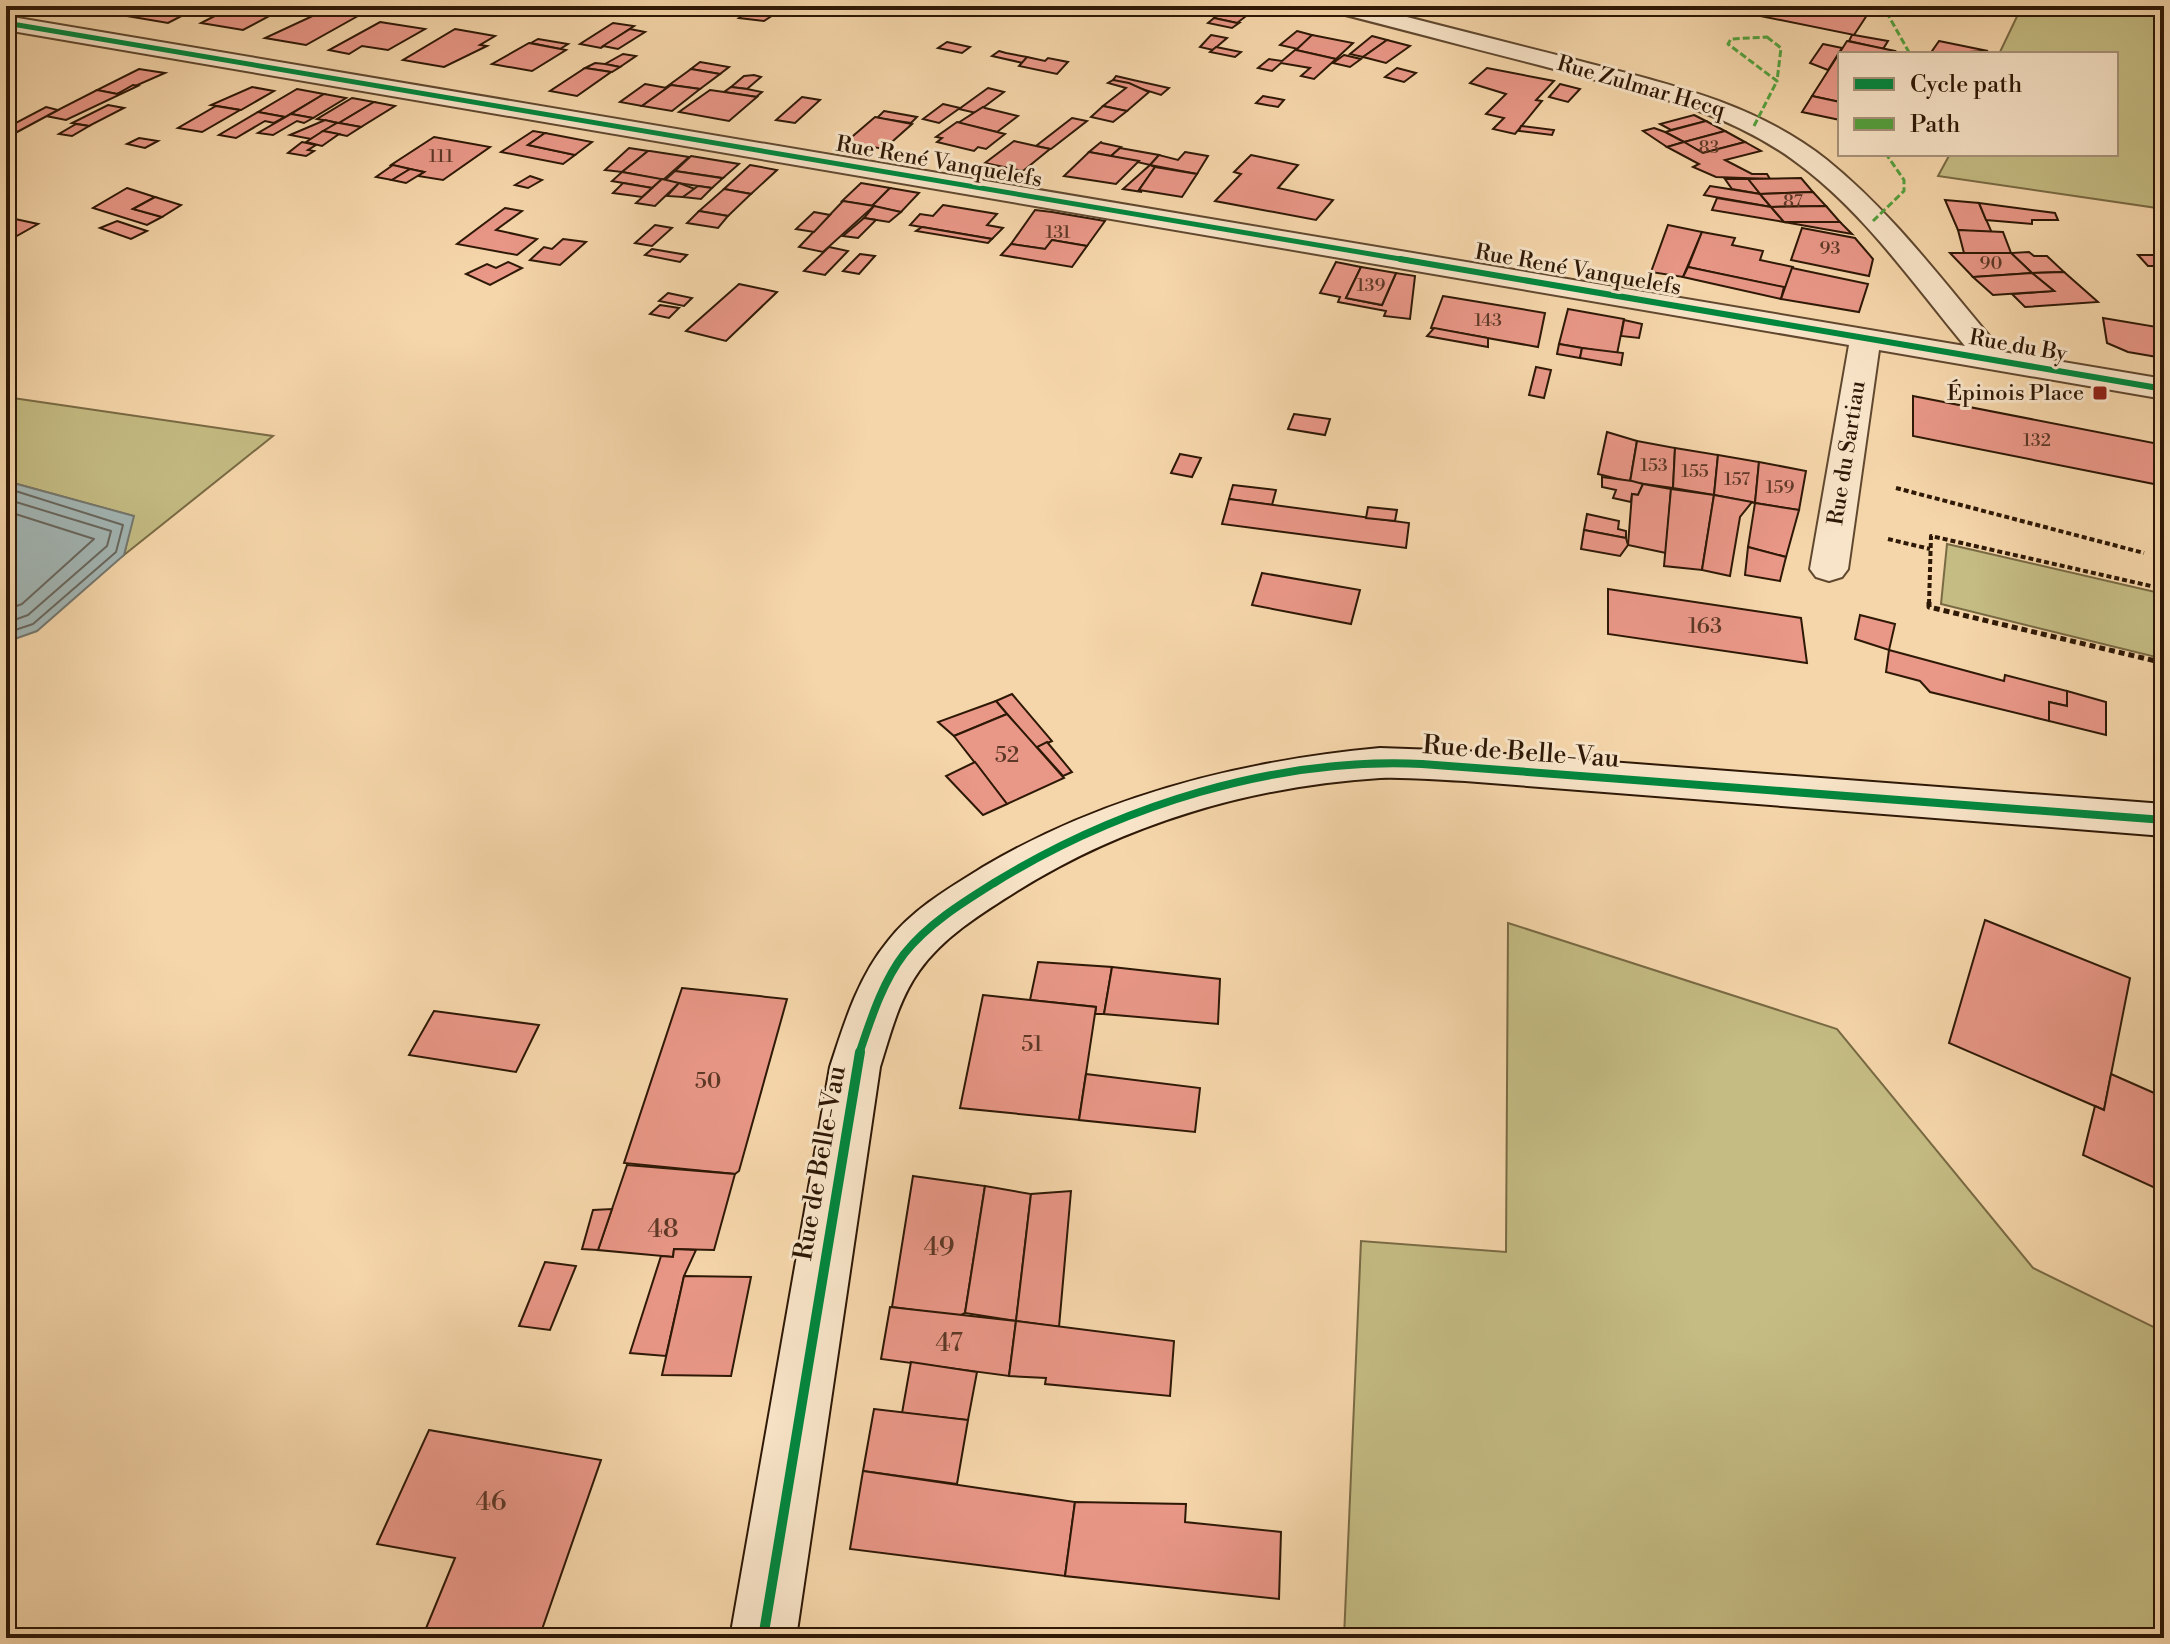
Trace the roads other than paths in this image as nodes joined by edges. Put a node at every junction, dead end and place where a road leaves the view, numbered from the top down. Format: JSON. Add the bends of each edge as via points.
{"nodes":[{"id":1,"x":1338,"y":6,"type":"edge"},
{"id":2,"x":6,"y":23,"type":"edge"},
{"id":3,"x":1866,"y":336,"type":"junction"},
{"id":4,"x":1994,"y":361,"type":"junction"},
{"id":5,"x":2164,"y":389,"type":"edge"},
{"id":6,"x":1829,"y":569,"type":"dead end"},
{"id":7,"x":2164,"y":820,"type":"edge"},
{"id":8,"x":763,"y":1638,"type":"edge"}],
"edges":[{"from":1,"to":4,"type":"street","name":"Rue Zulmar Hecq","via":[[1662,89],[1731,113],[1816,164],[1852,196]]},
{"from":2,"to":3,"type":"street","name":"Rue René Vanquelefs"},
{"from":3,"to":4,"type":"street","name":"Rue du By"},
{"from":3,"to":6,"type":"street","name":"Rue du Sartiau"},
{"from":4,"to":5,"type":"street","name":"Rue du By"},
{"from":7,"to":8,"type":"street","name":"Rue de Belle-Vau","via":[[1383,763],[1301,771],[1209,791],[1124,816],[1038,856],[961,903],[913,944],[879,996],[855,1067]]}]}
